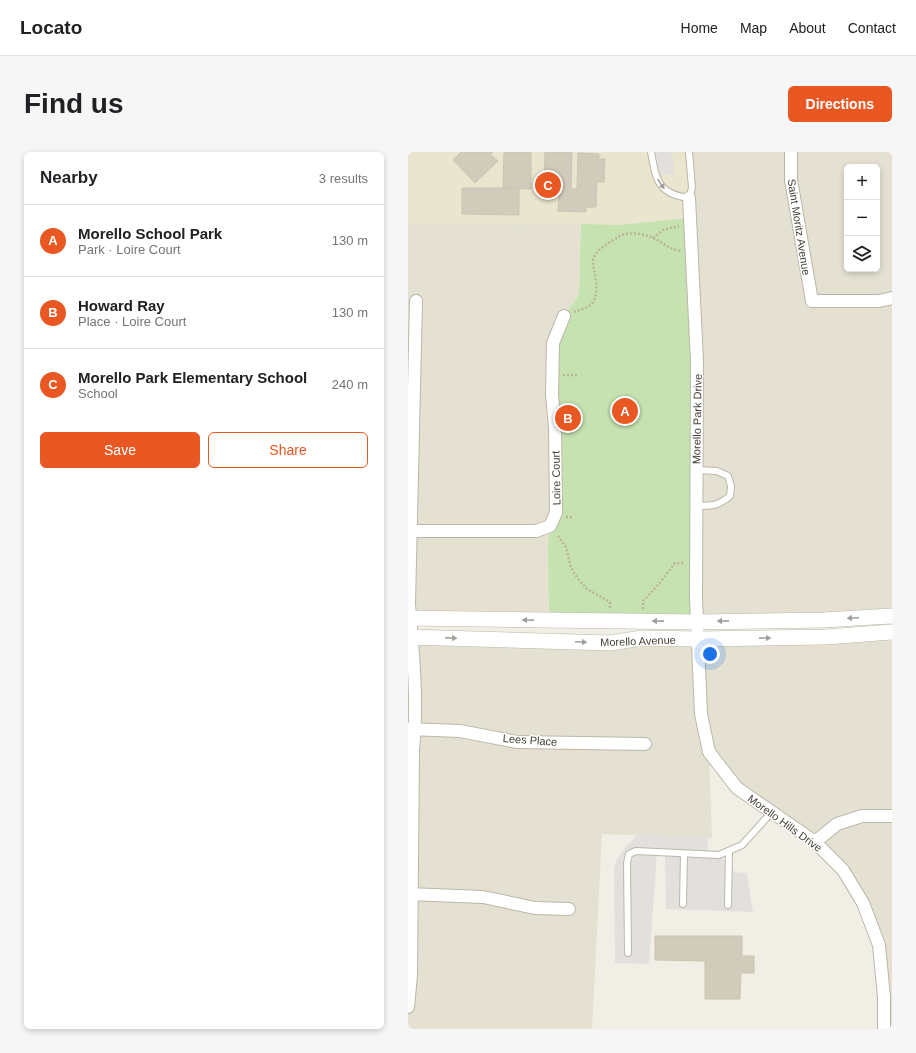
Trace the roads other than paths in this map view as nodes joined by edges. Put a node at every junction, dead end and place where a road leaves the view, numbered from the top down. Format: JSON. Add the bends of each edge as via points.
{"nodes":[{"id":1,"x":651,"y":152,"type":"edge"},
{"id":2,"x":689,"y":152,"type":"edge"},
{"id":3,"x":791,"y":152,"type":"edge"},
{"id":4,"x":689,"y":198,"type":"junction"},
{"id":5,"x":892,"y":298,"type":"edge"},
{"id":6,"x":416,"y":301,"type":"dead end"},
{"id":7,"x":564,"y":316,"type":"road end"},
{"id":8,"x":696,"y":470,"type":"junction"},
{"id":9,"x":696,"y":506,"type":"junction"},
{"id":10,"x":409,"y":531,"type":"edge"},
{"id":11,"x":892,"y":616,"type":"edge"},
{"id":12,"x":409,"y":618,"type":"edge"},
{"id":13,"x":697,"y":622,"type":"junction"},
{"id":14,"x":892,"y":632,"type":"edge"},
{"id":15,"x":410,"y":636,"type":"edge"},
{"id":16,"x":698,"y":639,"type":"junction"},
{"id":17,"x":412,"y":729,"type":"edge"},
{"id":18,"x":645,"y":744,"type":"dead end"},
{"id":19,"x":772,"y":812,"type":"junction"},
{"id":20,"x":892,"y":816,"type":"edge"},
{"id":21,"x":815,"y":842,"type":"junction"},
{"id":22,"x":729,"y":851,"type":"junction"},
{"id":23,"x":684,"y":854,"type":"junction"},
{"id":24,"x":410,"y":894,"type":"edge"},
{"id":25,"x":683,"y":904,"type":"dead end"},
{"id":26,"x":728,"y":905,"type":"dead end"},
{"id":27,"x":569,"y":909,"type":"dead end"},
{"id":28,"x":628,"y":953,"type":"dead end"},
{"id":29,"x":408,"y":1007,"type":"edge"},
{"id":30,"x":884,"y":1029,"type":"edge"}],
"edges":[{"from":1,"to":4,"type":"lane","one_way":true,"via":[[655,175],[663,189],[677,197]]},
{"from":2,"to":4,"type":"lane","via":[[692,188]]},
{"from":3,"to":5,"type":"street","name":"Saint Moritz Avenue","via":[[791,180],[812,301],[879,301]]},
{"from":4,"to":8,"type":"street","name":"Morello Park Drive","via":[[698,361]]},
{"from":6,"to":10,"type":"street"},
{"from":7,"to":10,"type":"street","name":"Loire Court","via":[[553,343],[556,513],[550,526],[536,531]]},
{"from":8,"to":9,"type":"street","name":"Morello Park Drive"},
{"from":8,"to":9,"type":"lane","via":[[717,471],[728,476],[731,486],[730,496],[722,503]]},
{"from":9,"to":13,"type":"street","name":"Morello Park Drive"},
{"from":10,"to":12,"type":"street"},
{"from":11,"to":13,"type":"street","name":"Morello Avenue","one_way":true},
{"from":13,"to":12,"type":"street","name":"Morello Avenue","one_way":true},
{"from":12,"to":15,"type":"street"},
{"from":13,"to":16,"type":"street","name":"Morello Park Drive"},
{"from":16,"to":14,"type":"street","name":"Morello Avenue","one_way":true,"via":[[826,637]]},
{"from":15,"to":16,"type":"street","name":"Morello Avenue","one_way":true,"via":[[610,643],[642,638]]},
{"from":15,"to":17,"type":"street"},
{"from":16,"to":19,"type":"street","name":"Morello Hills Drive","via":[[701,714],[709,752],[737,788]]},
{"from":17,"to":18,"type":"street","name":"Lees Place","via":[[460,731],[516,742]]},
{"from":17,"to":24,"type":"street"},
{"from":19,"to":21,"type":"street","name":"Morello Hills Drive"},
{"from":19,"to":22,"type":"lane","via":[[742,845]]},
{"from":20,"to":21,"type":"street","via":[[862,816],[837,824]]},
{"from":21,"to":30,"type":"street","name":"Morello Hills Drive","via":[[843,870],[862,903],[879,945]]},
{"from":22,"to":23,"type":"lane","via":[[719,855]]},
{"from":22,"to":26,"type":"lane"},
{"from":23,"to":25,"type":"lane"},
{"from":23,"to":28,"type":"lane","via":[[636,851],[629,854]]},
{"from":24,"to":27,"type":"street","via":[[483,897],[535,908]]},
{"from":24,"to":29,"type":"street","via":[[412,975]]}]}
